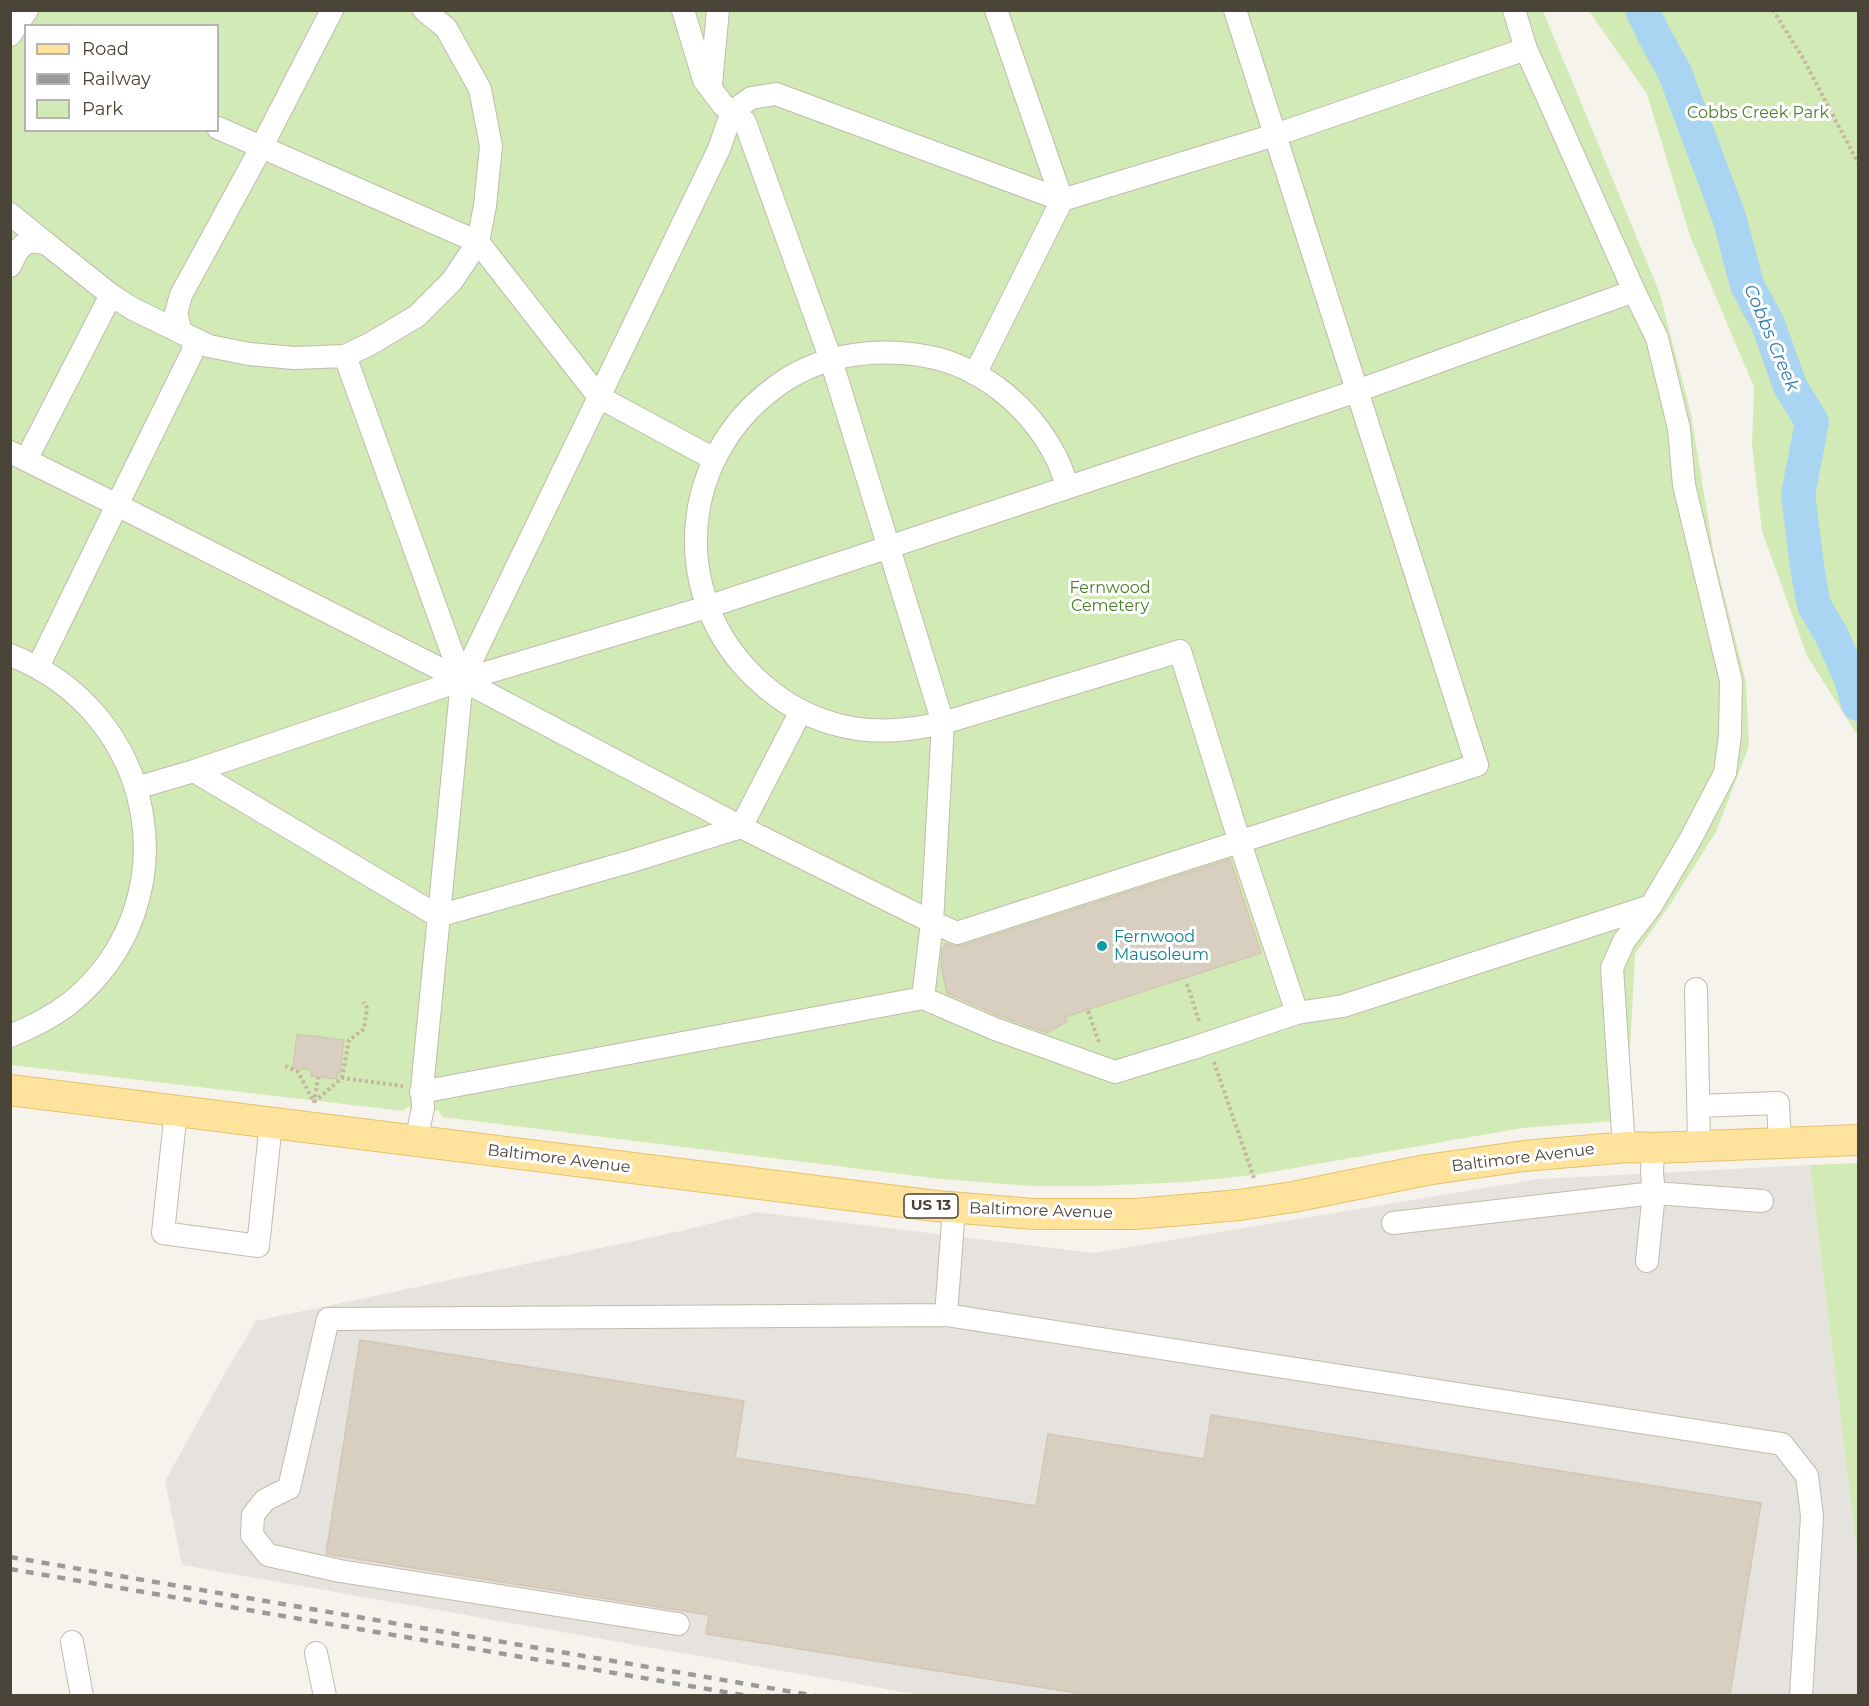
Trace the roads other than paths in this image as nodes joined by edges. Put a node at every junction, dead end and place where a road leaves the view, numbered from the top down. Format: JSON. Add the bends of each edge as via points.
{"nodes":[{"id":1,"x":27,"y":10,"type":"edge"},
{"id":2,"x":332,"y":10,"type":"edge"},
{"id":3,"x":424,"y":10,"type":"edge"},
{"id":4,"x":683,"y":10,"type":"edge"},
{"id":5,"x":718,"y":10,"type":"edge"},
{"id":6,"x":996,"y":10,"type":"edge"},
{"id":7,"x":1235,"y":10,"type":"edge"},
{"id":8,"x":1514,"y":10,"type":"edge"},
{"id":9,"x":10,"y":36,"type":"edge"},
{"id":10,"x":24,"y":43,"type":"edge"},
{"id":11,"x":1527,"y":49,"type":"junction"},
{"id":12,"x":711,"y":89,"type":"junction"},
{"id":13,"x":732,"y":112,"type":"junction"},
{"id":14,"x":219,"y":128,"type":"edge"},
{"id":15,"x":1275,"y":135,"type":"junction"},
{"id":16,"x":261,"y":148,"type":"junction"},
{"id":17,"x":1062,"y":200,"type":"junction"},
{"id":18,"x":10,"y":214,"type":"edge"},
{"id":19,"x":478,"y":242,"type":"junction"},
{"id":20,"x":47,"y":244,"type":"junction"},
{"id":21,"x":10,"y":266,"type":"edge"},
{"id":22,"x":1634,"y":291,"type":"junction"},
{"id":23,"x":111,"y":295,"type":"junction"},
{"id":24,"x":188,"y":336,"type":"junction"},
{"id":25,"x":345,"y":357,"type":"junction"},
{"id":26,"x":831,"y":360,"type":"junction"},
{"id":27,"x":975,"y":374,"type":"junction"},
{"id":28,"x":1357,"y":391,"type":"junction"},
{"id":29,"x":599,"y":397,"type":"junction"},
{"id":30,"x":18,"y":456,"type":"edge"},
{"id":31,"x":714,"y":459,"type":"junction"},
{"id":32,"x":1068,"y":487,"type":"junction"},
{"id":33,"x":117,"y":505,"type":"junction"},
{"id":34,"x":889,"y":547,"type":"junction"},
{"id":35,"x":707,"y":607,"type":"junction"},
{"id":36,"x":10,"y":655,"type":"edge"},
{"id":37,"x":38,"y":667,"type":"junction"},
{"id":38,"x":462,"y":680,"type":"junction"},
{"id":39,"x":801,"y":711,"type":"junction"},
{"id":40,"x":943,"y":723,"type":"junction"},
{"id":41,"x":194,"y":771,"type":"junction"},
{"id":42,"x":136,"y":788,"type":"junction"},
{"id":43,"x":741,"y":826,"type":"junction"},
{"id":44,"x":1240,"y":843,"type":"junction"},
{"id":45,"x":1651,"y":906,"type":"junction"},
{"id":46,"x":438,"y":916,"type":"junction"},
{"id":47,"x":932,"y":922,"type":"junction"},
{"id":48,"x":1696,"y":989,"type":"dead end"},
{"id":49,"x":923,"y":998,"type":"junction"},
{"id":50,"x":1297,"y":1013,"type":"junction"},
{"id":51,"x":10,"y":1036,"type":"edge"},
{"id":52,"x":10,"y":1090,"type":"edge"},
{"id":53,"x":422,"y":1090,"type":"junction"},
{"id":54,"x":1698,"y":1106,"type":"junction"},
{"id":55,"x":176,"y":1111,"type":"junction"},
{"id":56,"x":271,"y":1123,"type":"junction"},
{"id":57,"x":1856,"y":1140,"type":"edge"},
{"id":58,"x":416,"y":1141,"type":"junction"},
{"id":59,"x":1779,"y":1143,"type":"junction"},
{"id":60,"x":1699,"y":1145,"type":"junction"},
{"id":61,"x":1624,"y":1148,"type":"junction"},
{"id":62,"x":1653,"y":1148,"type":"junction"},
{"id":63,"x":1654,"y":1193,"type":"junction"},
{"id":64,"x":1762,"y":1201,"type":"dead end"},
{"id":65,"x":954,"y":1208,"type":"junction"},
{"id":66,"x":1393,"y":1223,"type":"dead end"},
{"id":67,"x":1647,"y":1261,"type":"dead end"},
{"id":68,"x":946,"y":1315,"type":"junction"},
{"id":69,"x":678,"y":1624,"type":"dead end"},
{"id":70,"x":72,"y":1642,"type":"dead end"},
{"id":71,"x":316,"y":1653,"type":"dead end"},
{"id":72,"x":82,"y":1695,"type":"edge"},
{"id":73,"x":325,"y":1695,"type":"edge"},
{"id":74,"x":1802,"y":1695,"type":"edge"}],
"edges":[{"from":1,"to":9,"type":"street"},
{"from":2,"to":16,"type":"street"},
{"from":3,"to":19,"type":"street","via":[[446,28],[480,89],[490,146]]},
{"from":4,"to":12,"type":"street","via":[[704,80]]},
{"from":5,"to":12,"type":"street"},
{"from":6,"to":17,"type":"street"},
{"from":7,"to":15,"type":"street"},
{"from":8,"to":11,"type":"street"},
{"from":9,"to":10,"type":"street"},
{"from":11,"to":15,"type":"street"},
{"from":11,"to":22,"type":"street"},
{"from":12,"to":13,"type":"street"},
{"from":13,"to":17,"type":"street","via":[[751,98],[776,94]]},
{"from":13,"to":26,"type":"street","via":[[745,122]]},
{"from":13,"to":29,"type":"street","via":[[719,149]]},
{"from":14,"to":16,"type":"street"},
{"from":15,"to":17,"type":"street"},
{"from":15,"to":28,"type":"street"},
{"from":16,"to":19,"type":"street"},
{"from":16,"to":24,"type":"street","via":[[181,295],[176,313]]},
{"from":17,"to":27,"type":"street"},
{"from":18,"to":20,"type":"street"},
{"from":19,"to":25,"type":"street","via":[[452,281],[417,316]]},
{"from":19,"to":29,"type":"street"},
{"from":20,"to":21,"type":"street","via":[[35,240],[24,243]]},
{"from":20,"to":23,"type":"street"},
{"from":22,"to":28,"type":"street"},
{"from":22,"to":45,"type":"street","via":[[1657,338],[1666,373],[1684,485],[1731,681],[1725,773]]},
{"from":23,"to":24,"type":"street"},
{"from":23,"to":30,"type":"street"},
{"from":24,"to":25,"type":"street","via":[[209,346],[249,354]]},
{"from":24,"to":33,"type":"street","via":[[192,353]]},
{"from":25,"to":38,"type":"street"},
{"from":26,"to":27,"type":"street","via":[[855,354],[904,352],[953,364]]},
{"from":26,"to":31,"type":"street","via":[[783,381],[762,397],[743,415]]},
{"from":26,"to":34,"type":"street"},
{"from":27,"to":32,"type":"street","via":[[1001,390],[1042,433]]},
{"from":28,"to":32,"type":"street"},
{"from":28,"to":44,"type":"street","via":[[1477,765]]},
{"from":29,"to":31,"type":"street"},
{"from":29,"to":38,"type":"street"},
{"from":30,"to":33,"type":"street"},
{"from":31,"to":35,"type":"street","via":[[697,517],[698,567]]},
{"from":32,"to":34,"type":"street"},
{"from":33,"to":37,"type":"street"},
{"from":33,"to":38,"type":"street"},
{"from":34,"to":35,"type":"street"},
{"from":34,"to":40,"type":"street"},
{"from":35,"to":38,"type":"street"},
{"from":35,"to":39,"type":"street","via":[[735,657],[754,678]]},
{"from":36,"to":37,"type":"street"},
{"from":37,"to":42,"type":"street","via":[[74,692],[101,720],[122,752]]},
{"from":38,"to":41,"type":"street"},
{"from":38,"to":43,"type":"street"},
{"from":38,"to":46,"type":"street"},
{"from":39,"to":40,"type":"street","via":[[857,729],[915,729]]},
{"from":39,"to":43,"type":"street"},
{"from":40,"to":44,"type":"street","via":[[1180,651]]},
{"from":40,"to":47,"type":"street"},
{"from":41,"to":42,"type":"street"},
{"from":41,"to":46,"type":"street"},
{"from":42,"to":51,"type":"street","via":[[144,824],[144,862],[138,898],[125,933],[103,969],[70,1003],[51,1017]]},
{"from":43,"to":46,"type":"street"},
{"from":43,"to":47,"type":"street"},
{"from":44,"to":47,"type":"street","via":[[957,933]]},
{"from":44,"to":50,"type":"street"},
{"from":45,"to":50,"type":"street","via":[[1343,1006]]},
{"from":45,"to":61,"type":"street","via":[[1624,941],[1612,968]]},
{"from":46,"to":53,"type":"street"},
{"from":47,"to":49,"type":"street"},
{"from":48,"to":54,"type":"street"},
{"from":49,"to":50,"type":"street","via":[[995,1029],[1115,1072]]},
{"from":49,"to":53,"type":"street"},
{"from":52,"to":55,"type":"main road","name":"Baltimore Avenue","number":"US 13"},
{"from":53,"to":58,"type":"street","via":[[423,1108]]},
{"from":54,"to":59,"type":"street","via":[[1778,1104]]},
{"from":54,"to":60,"type":"street"},
{"from":55,"to":56,"type":"main road","name":"Baltimore Avenue","number":"US 13"},
{"from":55,"to":56,"type":"street","via":[[163,1233],[258,1246]]},
{"from":56,"to":58,"type":"main road","name":"Baltimore Avenue","number":"US 13"},
{"from":57,"to":59,"type":"main road","name":"Baltimore Avenue","number":"US 13"},
{"from":58,"to":65,"type":"main road","name":"Baltimore Avenue","number":"US 13"},
{"from":59,"to":60,"type":"main road","name":"Baltimore Avenue","number":"US 13"},
{"from":60,"to":62,"type":"main road","name":"Baltimore Avenue","number":"US 13"},
{"from":61,"to":62,"type":"main road","name":"Baltimore Avenue","number":"US 13"},
{"from":61,"to":65,"type":"main road","name":"Baltimore Avenue","number":"US 13","via":[[1472,1162],[1239,1205],[1135,1214],[1044,1214]]},
{"from":62,"to":63,"type":"street"},
{"from":63,"to":64,"type":"street"},
{"from":63,"to":66,"type":"street"},
{"from":63,"to":67,"type":"street"},
{"from":65,"to":68,"type":"street"},
{"from":68,"to":69,"type":"street","via":[[328,1319],[289,1488],[265,1500],[253,1515],[252,1535],[268,1555],[340,1571]]},
{"from":68,"to":74,"type":"street","via":[[1782,1444],[1807,1476],[1812,1516]]},
{"from":70,"to":72,"type":"street"},
{"from":71,"to":73,"type":"street"}]}
